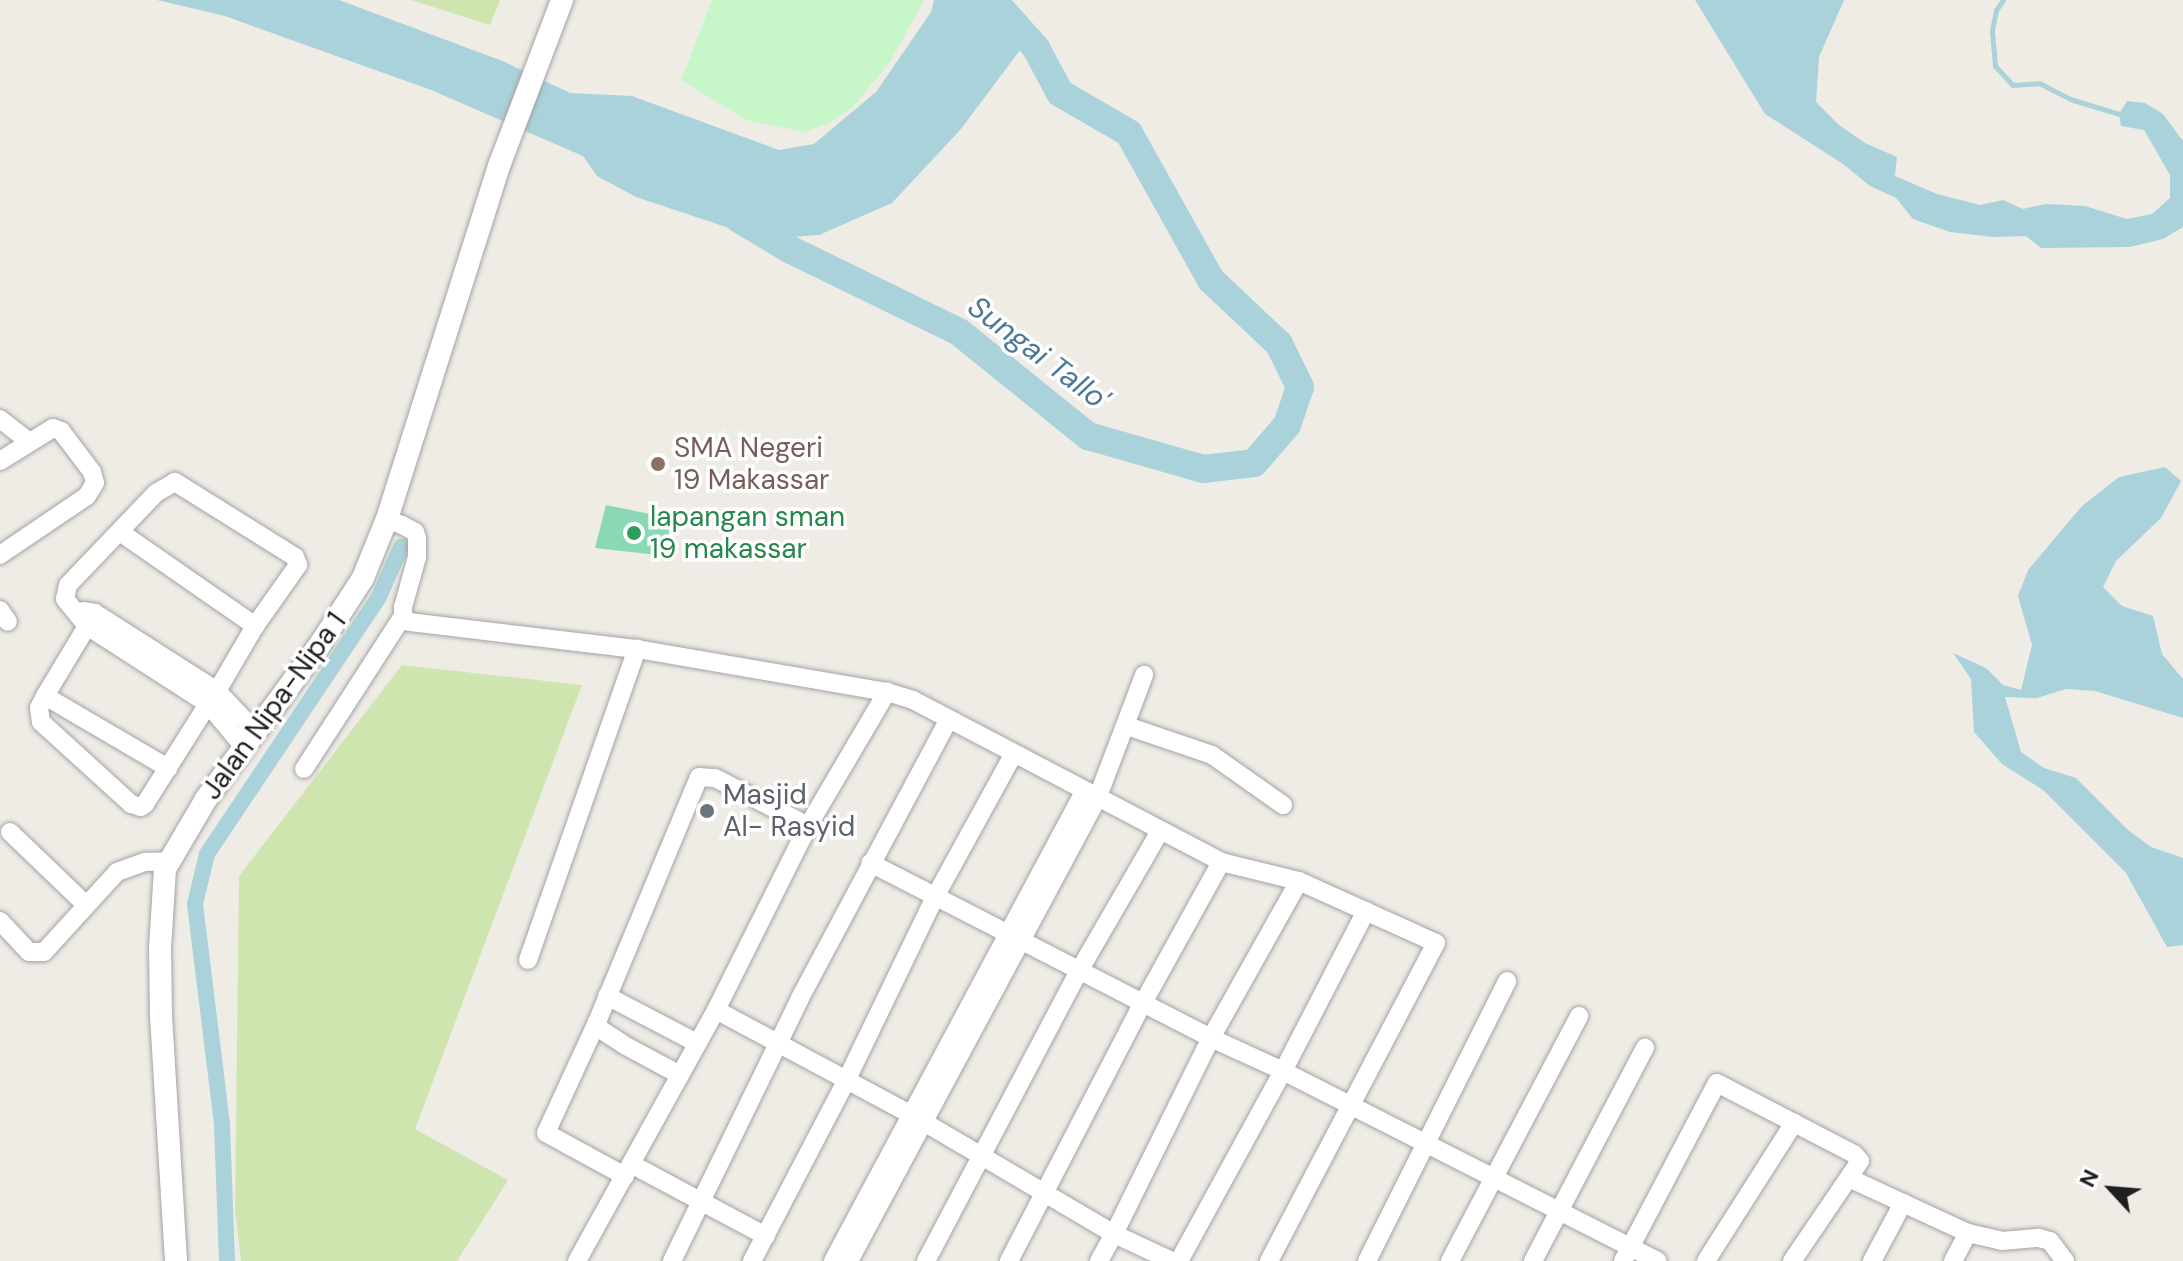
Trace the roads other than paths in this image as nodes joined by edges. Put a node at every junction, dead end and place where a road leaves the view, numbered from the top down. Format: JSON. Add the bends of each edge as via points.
{"nodes":[{"id":1,"x":562,"y":0,"type":"edge"},
{"id":2,"x":0,"y":419,"type":"edge"},
{"id":3,"x":29,"y":442,"type":"junction"},
{"id":4,"x":0,"y":461,"type":"edge"},
{"id":5,"x":387,"y":519,"type":"junction"},
{"id":6,"x":120,"y":532,"type":"junction"},
{"id":7,"x":0,"y":555,"type":"edge"},
{"id":8,"x":86,"y":616,"type":"junction"},
{"id":9,"x":403,"y":616,"type":"junction"},
{"id":10,"x":255,"y":626,"type":"junction"},
{"id":11,"x":637,"y":649,"type":"junction"},
{"id":12,"x":1144,"y":675,"type":"dead end"},
{"id":13,"x":887,"y":692,"type":"junction"},
{"id":14,"x":45,"y":696,"type":"junction"},
{"id":15,"x":213,"y":698,"type":"junction"},
{"id":16,"x":949,"y":719,"type":"junction"},
{"id":17,"x":1127,"y":726,"type":"junction"},
{"id":18,"x":249,"y":739,"type":"junction"},
{"id":19,"x":1013,"y":755,"type":"junction"},
{"id":20,"x":168,"y":768,"type":"junction"},
{"id":21,"x":304,"y":769,"type":"dead end"},
{"id":22,"x":1090,"y":796,"type":"junction"},
{"id":23,"x":1283,"y":805,"type":"dead end"},
{"id":24,"x":808,"y":826,"type":"junction"},
{"id":25,"x":10,"y":832,"type":"dead end"},
{"id":26,"x":1159,"y":833,"type":"junction"},
{"id":27,"x":168,"y":861,"type":"junction"},
{"id":28,"x":1221,"y":862,"type":"junction"},
{"id":29,"x":870,"y":863,"type":"junction"},
{"id":30,"x":1299,"y":881,"type":"junction"},
{"id":31,"x":935,"y":897,"type":"junction"},
{"id":32,"x":86,"y":905,"type":"junction"},
{"id":33,"x":1366,"y":911,"type":"junction"},
{"id":34,"x":0,"y":921,"type":"edge"},
{"id":35,"x":1014,"y":937,"type":"junction"},
{"id":36,"x":528,"y":960,"type":"dead end"},
{"id":37,"x":1079,"y":971,"type":"junction"},
{"id":38,"x":1507,"y":981,"type":"dead end"},
{"id":39,"x":607,"y":996,"type":"junction"},
{"id":40,"x":1143,"y":1003,"type":"junction"},
{"id":41,"x":716,"y":1010,"type":"junction"},
{"id":42,"x":1579,"y":1016,"type":"dead end"},
{"id":43,"x":597,"y":1022,"type":"junction"},
{"id":44,"x":1211,"y":1038,"type":"junction"},
{"id":45,"x":779,"y":1042,"type":"junction"},
{"id":46,"x":697,"y":1043,"type":"junction"},
{"id":47,"x":1645,"y":1048,"type":"dead end"},
{"id":48,"x":1283,"y":1071,"type":"junction"},
{"id":49,"x":680,"y":1075,"type":"junction"},
{"id":50,"x":847,"y":1079,"type":"junction"},
{"id":51,"x":1353,"y":1106,"type":"junction"},
{"id":52,"x":918,"y":1119,"type":"junction"},
{"id":53,"x":1794,"y":1123,"type":"junction"},
{"id":54,"x":1426,"y":1144,"type":"junction"},
{"id":55,"x":982,"y":1154,"type":"junction"},
{"id":56,"x":628,"y":1170,"type":"junction"},
{"id":57,"x":1494,"y":1178,"type":"junction"},
{"id":58,"x":1851,"y":1179,"type":"junction"},
{"id":59,"x":1045,"y":1195,"type":"junction"},
{"id":60,"x":703,"y":1203,"type":"junction"},
{"id":61,"x":1903,"y":1203,"type":"junction"},
{"id":62,"x":1559,"y":1211,"type":"junction"},
{"id":63,"x":1968,"y":1233,"type":"junction"},
{"id":64,"x":1114,"y":1234,"type":"junction"},
{"id":65,"x":766,"y":1236,"type":"junction"},
{"id":66,"x":1627,"y":1254,"type":"edge"},
{"id":67,"x":176,"y":1261,"type":"edge"},
{"id":68,"x":577,"y":1261,"type":"edge"},
{"id":69,"x":672,"y":1261,"type":"edge"},
{"id":70,"x":752,"y":1261,"type":"edge"},
{"id":71,"x":833,"y":1261,"type":"edge"},
{"id":72,"x":849,"y":1261,"type":"edge"},
{"id":73,"x":926,"y":1261,"type":"edge"},
{"id":74,"x":1009,"y":1261,"type":"edge"},
{"id":75,"x":1099,"y":1261,"type":"edge"},
{"id":76,"x":1172,"y":1261,"type":"edge"},
{"id":77,"x":1179,"y":1261,"type":"edge"},
{"id":78,"x":1269,"y":1261,"type":"edge"},
{"id":79,"x":1367,"y":1261,"type":"edge"},
{"id":80,"x":1450,"y":1261,"type":"edge"},
{"id":81,"x":1533,"y":1261,"type":"edge"},
{"id":82,"x":1658,"y":1261,"type":"edge"},
{"id":83,"x":1706,"y":1261,"type":"edge"},
{"id":84,"x":1792,"y":1261,"type":"edge"},
{"id":85,"x":1872,"y":1261,"type":"edge"},
{"id":86,"x":1953,"y":1261,"type":"edge"},
{"id":87,"x":2065,"y":1261,"type":"edge"}],
"edges":[{"from":1,"to":5,"type":"street","name":"Jalan Nipa-Nipa 1","via":[[499,166]]},
{"from":2,"to":3,"type":"street"},
{"from":3,"to":4,"type":"street"},
{"from":3,"to":7,"type":"street","via":[[53,428],[61,431],[95,483],[87,496]]},
{"from":5,"to":9,"type":"street","via":[[417,538]]},
{"from":5,"to":18,"type":"street","name":"Jalan Nipa-Nipa 1","via":[[345,608]]},
{"from":6,"to":8,"type":"street","via":[[65,590],[65,599]]},
{"from":6,"to":10,"type":"street"},
{"from":6,"to":10,"type":"street","via":[[156,493],[175,482],[295,557],[298,565]]},
{"from":8,"to":14,"type":"street"},
{"from":8,"to":15,"type":"street"},
{"from":9,"to":11,"type":"street","via":[[419,625]]},
{"from":9,"to":21,"type":"street"},
{"from":10,"to":15,"type":"street"},
{"from":11,"to":13,"type":"street"},
{"from":11,"to":36,"type":"street"},
{"from":12,"to":17,"type":"street"},
{"from":13,"to":16,"type":"street"},
{"from":13,"to":24,"type":"street"},
{"from":14,"to":20,"type":"street"},
{"from":14,"to":20,"type":"street","via":[[39,708],[41,722],[134,807],[145,804]]},
{"from":15,"to":18,"type":"street"},
{"from":15,"to":20,"type":"street"},
{"from":16,"to":19,"type":"street"},
{"from":16,"to":29,"type":"street"},
{"from":17,"to":22,"type":"street"},
{"from":17,"to":23,"type":"street","via":[[1212,755]]},
{"from":18,"to":27,"type":"street","name":"Jalan Nipa-Nipa 1"},
{"from":19,"to":22,"type":"street"},
{"from":19,"to":31,"type":"street"},
{"from":22,"to":26,"type":"street"},
{"from":22,"to":35,"type":"street"},
{"from":24,"to":39,"type":"street","via":[[700,774]]},
{"from":24,"to":41,"type":"street"},
{"from":25,"to":32,"type":"street"},
{"from":26,"to":28,"type":"street"},
{"from":26,"to":37,"type":"street"},
{"from":27,"to":32,"type":"street","via":[[125,867]]},
{"from":27,"to":67,"type":"street","name":"Jalan Nipa-Nipa 1","via":[[160,962]]},
{"from":28,"to":30,"type":"street"},
{"from":28,"to":40,"type":"street"},
{"from":29,"to":31,"type":"street"},
{"from":29,"to":45,"type":"street"},
{"from":30,"to":33,"type":"street"},
{"from":30,"to":44,"type":"street"},
{"from":31,"to":35,"type":"street"},
{"from":31,"to":50,"type":"street"},
{"from":32,"to":34,"type":"street","via":[[51,946],[37,954]]},
{"from":33,"to":48,"type":"street"},
{"from":33,"to":51,"type":"street","via":[[1436,943]]},
{"from":35,"to":37,"type":"street"},
{"from":35,"to":52,"type":"street"},
{"from":37,"to":40,"type":"street"},
{"from":37,"to":55,"type":"street"},
{"from":38,"to":54,"type":"street"},
{"from":39,"to":43,"type":"street"},
{"from":39,"to":46,"type":"street"},
{"from":40,"to":44,"type":"street"},
{"from":40,"to":59,"type":"street"},
{"from":41,"to":45,"type":"street"},
{"from":41,"to":46,"type":"street"},
{"from":42,"to":57,"type":"street"},
{"from":43,"to":49,"type":"street","via":[[626,1046]]},
{"from":43,"to":56,"type":"street","via":[[546,1133]]},
{"from":44,"to":48,"type":"street"},
{"from":44,"to":64,"type":"street"},
{"from":45,"to":50,"type":"street"},
{"from":45,"to":60,"type":"street"},
{"from":46,"to":49,"type":"street"},
{"from":47,"to":62,"type":"street"},
{"from":48,"to":51,"type":"street"},
{"from":48,"to":77,"type":"street"},
{"from":49,"to":56,"type":"street"},
{"from":50,"to":52,"type":"street"},
{"from":50,"to":65,"type":"street"},
{"from":51,"to":54,"type":"street"},
{"from":51,"to":78,"type":"street"},
{"from":52,"to":55,"type":"street"},
{"from":52,"to":71,"type":"street"},
{"from":52,"to":72,"type":"street"},
{"from":53,"to":58,"type":"street","via":[[1858,1157]]},
{"from":53,"to":66,"type":"street","via":[[1717,1083]]},
{"from":53,"to":83,"type":"street"},
{"from":54,"to":57,"type":"street"},
{"from":54,"to":79,"type":"street"},
{"from":55,"to":59,"type":"street"},
{"from":55,"to":73,"type":"street"},
{"from":56,"to":60,"type":"street"},
{"from":56,"to":68,"type":"street"},
{"from":57,"to":62,"type":"street"},
{"from":57,"to":80,"type":"street"},
{"from":58,"to":61,"type":"street"},
{"from":58,"to":84,"type":"street"},
{"from":59,"to":64,"type":"street"},
{"from":59,"to":74,"type":"street"},
{"from":60,"to":65,"type":"street"},
{"from":60,"to":69,"type":"street"},
{"from":61,"to":63,"type":"street"},
{"from":61,"to":85,"type":"street"},
{"from":62,"to":66,"type":"street"},
{"from":62,"to":81,"type":"street"},
{"from":63,"to":86,"type":"street"},
{"from":63,"to":87,"type":"street","via":[[2002,1241],[2050,1241]]},
{"from":64,"to":75,"type":"street"},
{"from":64,"to":76,"type":"street"},
{"from":65,"to":70,"type":"street"},
{"from":66,"to":82,"type":"street"}]}
